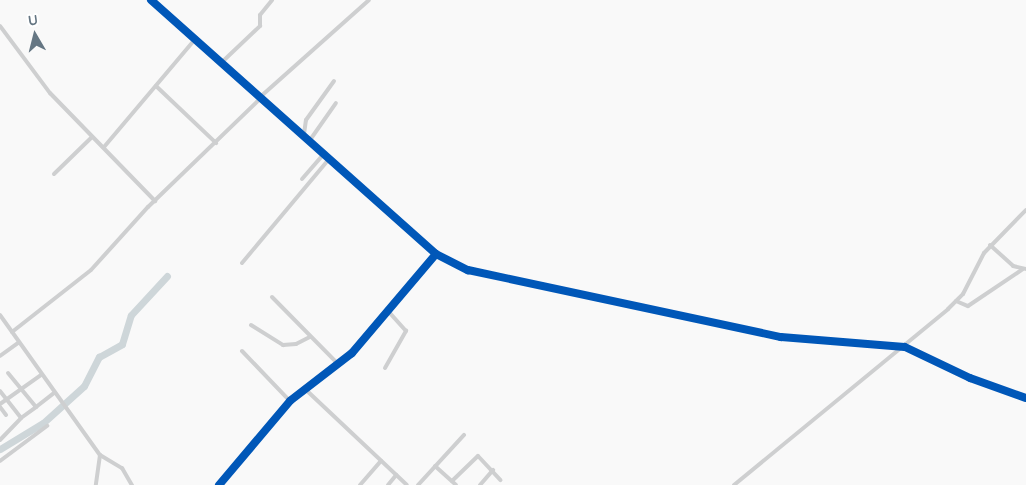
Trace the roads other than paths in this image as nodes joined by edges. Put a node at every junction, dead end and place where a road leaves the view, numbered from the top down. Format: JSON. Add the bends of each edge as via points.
{"nodes":[{"id":1,"x":151,"y":0,"type":"edge"},
{"id":2,"x":272,"y":0,"type":"edge"},
{"id":3,"x":369,"y":0,"type":"edge"},
{"id":4,"x":0,"y":26,"type":"edge"},
{"id":5,"x":196,"y":38,"type":"junction"},
{"id":6,"x":221,"y":63,"type":"junction"},
{"id":7,"x":334,"y":81,"type":"dead end"},
{"id":8,"x":156,"y":86,"type":"junction"},
{"id":9,"x":260,"y":99,"type":"junction"},
{"id":10,"x":336,"y":103,"type":"dead end"},
{"id":11,"x":304,"y":134,"type":"junction"},
{"id":12,"x":92,"y":137,"type":"junction"},
{"id":13,"x":310,"y":140,"type":"junction"},
{"id":14,"x":216,"y":143,"type":"junction"},
{"id":15,"x":104,"y":147,"type":"junction"},
{"id":16,"x":324,"y":155,"type":"junction"},
{"id":17,"x":329,"y":159,"type":"junction"},
{"id":18,"x":54,"y":174,"type":"dead end"},
{"id":19,"x":302,"y":179,"type":"dead end"},
{"id":20,"x":155,"y":201,"type":"junction"},
{"id":21,"x":1026,"y":210,"type":"edge"},
{"id":22,"x":990,"y":245,"type":"junction"},
{"id":23,"x":436,"y":254,"type":"junction"},
{"id":24,"x":242,"y":263,"type":"dead end"},
{"id":25,"x":1024,"y":269,"type":"edge"},
{"id":26,"x":272,"y":297,"type":"dead end"},
{"id":27,"x":956,"y":301,"type":"junction"},
{"id":28,"x":388,"y":311,"type":"junction"},
{"id":29,"x":0,"y":315,"type":"edge"},
{"id":30,"x":251,"y":325,"type":"dead end"},
{"id":31,"x":12,"y":332,"type":"junction"},
{"id":32,"x":310,"y":336,"type":"junction"},
{"id":33,"x":18,"y":343,"type":"junction"},
{"id":34,"x":905,"y":347,"type":"junction"},
{"id":35,"x":242,"y":351,"type":"dead end"},
{"id":36,"x":0,"y":356,"type":"edge"},
{"id":37,"x":339,"y":366,"type":"junction"},
{"id":38,"x":385,"y":368,"type":"dead end"},
{"id":39,"x":8,"y":373,"type":"dead end"},
{"id":40,"x":41,"y":375,"type":"junction"},
{"id":41,"x":304,"y":388,"type":"junction"},
{"id":42,"x":20,"y":389,"type":"junction"},
{"id":43,"x":0,"y":390,"type":"edge"},
{"id":44,"x":54,"y":393,"type":"junction"},
{"id":45,"x":1026,"y":398,"type":"edge"},
{"id":46,"x":7,"y":399,"type":"junction"},
{"id":47,"x":290,"y":401,"type":"junction"},
{"id":48,"x":0,"y":405,"type":"edge"},
{"id":49,"x":36,"y":407,"type":"junction"},
{"id":50,"x":6,"y":415,"type":"dead end"},
{"id":51,"x":21,"y":418,"type":"junction"},
{"id":52,"x":47,"y":426,"type":"dead end"},
{"id":53,"x":464,"y":435,"type":"dead end"},
{"id":54,"x":0,"y":440,"type":"edge"},
{"id":55,"x":100,"y":455,"type":"junction"},
{"id":56,"x":0,"y":461,"type":"edge"},
{"id":57,"x":381,"y":461,"type":"junction"},
{"id":58,"x":435,"y":466,"type":"junction"},
{"id":59,"x":493,"y":470,"type":"junction"},
{"id":60,"x":396,"y":475,"type":"junction"},
{"id":61,"x":500,"y":480,"type":"dead end"},
{"id":62,"x":422,"y":481,"type":"junction"},
{"id":63,"x":452,"y":481,"type":"junction"},
{"id":64,"x":96,"y":485,"type":"edge"},
{"id":65,"x":132,"y":485,"type":"edge"},
{"id":66,"x":218,"y":485,"type":"edge"},
{"id":67,"x":360,"y":485,"type":"edge"},
{"id":68,"x":388,"y":485,"type":"edge"},
{"id":69,"x":407,"y":485,"type":"edge"},
{"id":70,"x":418,"y":485,"type":"edge"},
{"id":71,"x":426,"y":485,"type":"edge"},
{"id":72,"x":456,"y":485,"type":"edge"},
{"id":73,"x":480,"y":485,"type":"edge"},
{"id":74,"x":734,"y":485,"type":"edge"}],
"edges":[{"from":1,"to":5,"type":"street"},
{"from":2,"to":6,"type":"street","via":[[260,15],[260,26]]},
{"from":3,"to":9,"type":"street"},
{"from":4,"to":12,"type":"street","via":[[50,93]]},
{"from":5,"to":6,"type":"street"},
{"from":5,"to":8,"type":"street"},
{"from":6,"to":9,"type":"street"},
{"from":7,"to":11,"type":"street","via":[[307,119]]},
{"from":8,"to":14,"type":"street"},
{"from":8,"to":15,"type":"street"},
{"from":9,"to":11,"type":"street"},
{"from":9,"to":14,"type":"street"},
{"from":10,"to":13,"type":"street"},
{"from":11,"to":13,"type":"street"},
{"from":12,"to":15,"type":"street"},
{"from":12,"to":18,"type":"street"},
{"from":13,"to":16,"type":"street"},
{"from":14,"to":20,"type":"street"},
{"from":15,"to":20,"type":"street"},
{"from":16,"to":17,"type":"street"},
{"from":16,"to":19,"type":"street"},
{"from":17,"to":23,"type":"street"},
{"from":17,"to":24,"type":"street"},
{"from":20,"to":31,"type":"street","via":[[91,270]]},
{"from":21,"to":22,"type":"street"},
{"from":22,"to":25,"type":"street"},
{"from":22,"to":27,"type":"street"},
{"from":23,"to":28,"type":"street"},
{"from":23,"to":34,"type":"street","via":[[468,270],[781,337]]},
{"from":25,"to":27,"type":"street","via":[[968,306]]},
{"from":26,"to":32,"type":"street"},
{"from":27,"to":34,"type":"street"},
{"from":28,"to":37,"type":"street"},
{"from":28,"to":38,"type":"street","via":[[406,330]]},
{"from":29,"to":31,"type":"street"},
{"from":30,"to":32,"type":"street","via":[[283,344],[296,344]]},
{"from":31,"to":33,"type":"street"},
{"from":32,"to":37,"type":"street"},
{"from":33,"to":36,"type":"street"},
{"from":33,"to":40,"type":"street"},
{"from":34,"to":45,"type":"street","via":[[957,373]]},
{"from":34,"to":74,"type":"street"},
{"from":35,"to":47,"type":"street"},
{"from":37,"to":41,"type":"street"},
{"from":39,"to":42,"type":"street"},
{"from":40,"to":42,"type":"street"},
{"from":40,"to":44,"type":"street"},
{"from":41,"to":47,"type":"street"},
{"from":41,"to":57,"type":"street"},
{"from":42,"to":46,"type":"street"},
{"from":42,"to":49,"type":"street"},
{"from":43,"to":46,"type":"street"},
{"from":44,"to":49,"type":"street"},
{"from":44,"to":55,"type":"street"},
{"from":46,"to":48,"type":"street"},
{"from":46,"to":51,"type":"street"},
{"from":47,"to":66,"type":"street"},
{"from":48,"to":50,"type":"street"},
{"from":49,"to":51,"type":"street"},
{"from":51,"to":54,"type":"street"},
{"from":52,"to":56,"type":"street"},
{"from":53,"to":58,"type":"street"},
{"from":55,"to":64,"type":"street"},
{"from":55,"to":65,"type":"street","via":[[122,468]]},
{"from":57,"to":60,"type":"street"},
{"from":57,"to":67,"type":"street"},
{"from":58,"to":62,"type":"street"},
{"from":58,"to":63,"type":"street"},
{"from":59,"to":61,"type":"street"},
{"from":59,"to":63,"type":"street","via":[[477,456]]},
{"from":59,"to":73,"type":"street"},
{"from":60,"to":68,"type":"street"},
{"from":60,"to":69,"type":"street"},
{"from":62,"to":70,"type":"street"},
{"from":62,"to":71,"type":"street"},
{"from":63,"to":72,"type":"street"}]}
